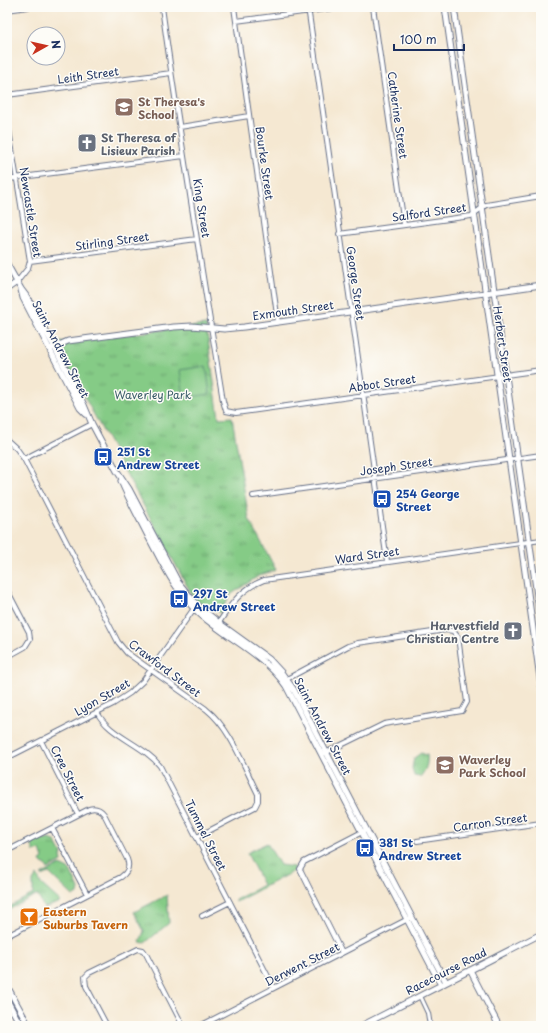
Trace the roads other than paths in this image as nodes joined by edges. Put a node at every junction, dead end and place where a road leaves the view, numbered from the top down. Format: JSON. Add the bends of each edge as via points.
{"nodes":[{"id":1,"x":28,"y":7,"type":"edge"},
{"id":2,"x":162,"y":7,"type":"edge"},
{"id":3,"x":234,"y":7,"type":"edge"},
{"id":4,"x":341,"y":7,"type":"edge"},
{"id":5,"x":373,"y":7,"type":"edge"},
{"id":6,"x":445,"y":7,"type":"edge"},
{"id":7,"x":454,"y":7,"type":"edge"},
{"id":8,"x":308,"y":9,"type":"edge"},
{"id":9,"x":7,"y":10,"type":"edge"},
{"id":10,"x":236,"y":21,"type":"junction"},
{"id":11,"x":171,"y":73,"type":"junction"},
{"id":12,"x":7,"y":95,"type":"edge"},
{"id":13,"x":466,"y":98,"type":"junction"},
{"id":14,"x":458,"y":99,"type":"junction"},
{"id":15,"x":249,"y":116,"type":"junction"},
{"id":16,"x":7,"y":118,"type":"edge"},
{"id":17,"x":180,"y":127,"type":"junction"},
{"id":18,"x":184,"y":156,"type":"junction"},
{"id":19,"x":16,"y":178,"type":"junction"},
{"id":20,"x":7,"y":179,"type":"edge"},
{"id":21,"x":541,"y":196,"type":"edge"},
{"id":22,"x":482,"y":206,"type":"junction"},
{"id":23,"x":474,"y":213,"type":"junction"},
{"id":24,"x":404,"y":225,"type":"junction"},
{"id":25,"x":339,"y":234,"type":"junction"},
{"id":26,"x":197,"y":238,"type":"junction"},
{"id":27,"x":30,"y":261,"type":"junction"},
{"id":28,"x":7,"y":264,"type":"edge"},
{"id":29,"x":16,"y":282,"type":"junction"},
{"id":30,"x":541,"y":285,"type":"edge"},
{"id":31,"x":7,"y":289,"type":"edge"},
{"id":32,"x":494,"y":291,"type":"junction"},
{"id":33,"x":486,"y":292,"type":"junction"},
{"id":34,"x":351,"y":312,"type":"junction"},
{"id":35,"x":278,"y":322,"type":"junction"},
{"id":36,"x":211,"y":328,"type":"junction"},
{"id":37,"x":52,"y":348,"type":"junction"},
{"id":38,"x":541,"y":370,"type":"edge"},
{"id":39,"x":506,"y":375,"type":"junction"},
{"id":40,"x":497,"y":376,"type":"junction"},
{"id":41,"x":363,"y":395,"type":"junction"},
{"id":42,"x":226,"y":411,"type":"joint"},
{"id":43,"x":92,"y":424,"type":"junction"},
{"id":44,"x":7,"y":440,"type":"edge"},
{"id":45,"x":541,"y":455,"type":"edge"},
{"id":46,"x":518,"y":458,"type":"junction"},
{"id":47,"x":509,"y":459,"type":"junction"},
{"id":48,"x":24,"y":460,"type":"junction"},
{"id":49,"x":375,"y":478,"type":"junction"},
{"id":50,"x":253,"y":496,"type":"dead end"},
{"id":51,"x":541,"y":540,"type":"edge"},
{"id":52,"x":529,"y":541,"type":"junction"},
{"id":53,"x":521,"y":542,"type":"junction"},
{"id":54,"x":387,"y":561,"type":"junction"},
{"id":55,"x":7,"y":590,"type":"edge"},
{"id":56,"x":195,"y":607,"type":"junction"},
{"id":57,"x":541,"y":624,"type":"edge"},
{"id":58,"x":217,"y":625,"type":"junction"},
{"id":59,"x":539,"y":650,"type":"edge"},
{"id":60,"x":7,"y":657,"type":"edge"},
{"id":61,"x":151,"y":670,"type":"junction"},
{"id":62,"x":285,"y":680,"type":"junction"},
{"id":63,"x":541,"y":685,"type":"edge"},
{"id":64,"x":97,"y":712,"type":"junction"},
{"id":65,"x":41,"y":741,"type":"junction"},
{"id":66,"x":325,"y":754,"type":"junction"},
{"id":67,"x":7,"y":758,"type":"edge"},
{"id":68,"x":78,"y":814,"type":"junction"},
{"id":69,"x":541,"y":823,"type":"edge"},
{"id":70,"x":52,"y":828,"type":"junction"},
{"id":71,"x":364,"y":831,"type":"junction"},
{"id":72,"x":197,"y":837,"type":"junction"},
{"id":73,"x":417,"y":841,"type":"dead end"},
{"id":74,"x":7,"y":851,"type":"edge"},
{"id":75,"x":87,"y":894,"type":"junction"},
{"id":76,"x":230,"y":902,"type":"junction"},
{"id":77,"x":202,"y":916,"type":"dead end"},
{"id":78,"x":409,"y":918,"type":"junction"},
{"id":79,"x":541,"y":934,"type":"edge"},
{"id":80,"x":7,"y":936,"type":"edge"},
{"id":81,"x":342,"y":953,"type":"junction"},
{"id":82,"x":470,"y":970,"type":"junction"},
{"id":83,"x":446,"y":982,"type":"junction"},
{"id":84,"x":441,"y":985,"type":"junction"},
{"id":85,"x":7,"y":986,"type":"edge"},
{"id":86,"x":274,"y":988,"type":"junction"},
{"id":87,"x":420,"y":996,"type":"junction"},
{"id":88,"x":7,"y":1000,"type":"edge"},
{"id":89,"x":21,"y":1026,"type":"edge"},
{"id":90,"x":28,"y":1026,"type":"edge"},
{"id":91,"x":107,"y":1026,"type":"edge"},
{"id":92,"x":183,"y":1026,"type":"edge"},
{"id":93,"x":200,"y":1026,"type":"edge"},
{"id":94,"x":361,"y":1026,"type":"edge"},
{"id":95,"x":430,"y":1026,"type":"edge"},
{"id":96,"x":497,"y":1026,"type":"edge"}],
"edges":[{"from":1,"to":9,"type":"street"},
{"from":2,"to":11,"type":"street","name":"King Street"},
{"from":3,"to":10,"type":"street","name":"Bourke Street"},
{"from":4,"to":8,"type":"street"},
{"from":5,"to":24,"type":"street","name":"Catherine Street"},
{"from":6,"to":14,"type":"street","name":"Herbert Street"},
{"from":7,"to":13,"type":"street","name":"Herbert Street"},
{"from":8,"to":10,"type":"street"},
{"from":8,"to":25,"type":"street","name":"George Street"},
{"from":10,"to":15,"type":"street","name":"Bourke Street"},
{"from":11,"to":12,"type":"street","name":"Leith Street"},
{"from":11,"to":17,"type":"street","name":"King Street"},
{"from":13,"to":14,"type":"street"},
{"from":13,"to":22,"type":"street","name":"Herbert Street"},
{"from":14,"to":23,"type":"street","name":"Herbert Street"},
{"from":15,"to":17,"type":"street"},
{"from":15,"to":35,"type":"street","name":"Bourke Street"},
{"from":16,"to":19,"type":"street","name":"Newcastle Street"},
{"from":17,"to":18,"type":"street","name":"King Street"},
{"from":18,"to":19,"type":"street"},
{"from":18,"to":26,"type":"street","name":"King Street"},
{"from":19,"to":20,"type":"street"},
{"from":19,"to":27,"type":"street","name":"Newcastle Street"},
{"from":21,"to":22,"type":"street","name":"Salford Street"},
{"from":22,"to":23,"type":"street","name":"Salford Street"},
{"from":22,"to":32,"type":"street","name":"Herbert Street"},
{"from":23,"to":24,"type":"street","name":"Salford Street","via":[[471,216]]},
{"from":23,"to":33,"type":"street","name":"Herbert Street"},
{"from":24,"to":25,"type":"street","name":"Salford Street"},
{"from":25,"to":34,"type":"street","name":"George Street"},
{"from":26,"to":27,"type":"street","name":"Stirling Street"},
{"from":26,"to":36,"type":"street","name":"King Street"},
{"from":27,"to":29,"type":"street","name":"Newcastle Street"},
{"from":28,"to":29,"type":"street","name":"Saint Andrew Street"},
{"from":29,"to":31,"type":"street"},
{"from":29,"to":37,"type":"street","name":"Saint Andrew Street"},
{"from":30,"to":32,"type":"street","name":"Exmouth Street"},
{"from":32,"to":33,"type":"street","name":"Exmouth Street"},
{"from":32,"to":39,"type":"street","name":"Herbert Street"},
{"from":33,"to":34,"type":"street","name":"Exmouth Street"},
{"from":33,"to":40,"type":"street","name":"Herbert Street"},
{"from":34,"to":35,"type":"street","name":"Exmouth Street"},
{"from":34,"to":41,"type":"street","name":"George Street"},
{"from":35,"to":36,"type":"street","name":"Exmouth Street","via":[[234,328]]},
{"from":36,"to":37,"type":"street","name":"Exmouth Street","via":[[174,327],[68,341]]},
{"from":36,"to":42,"type":"street","name":"King Street"},
{"from":37,"to":43,"type":"street","name":"Saint Andrew Street"},
{"from":38,"to":39,"type":"street","name":"Abbot Street"},
{"from":39,"to":40,"type":"street","name":"Abbot Street"},
{"from":39,"to":46,"type":"street","name":"Herbert Street"},
{"from":40,"to":41,"type":"street","name":"Abbot Street"},
{"from":40,"to":47,"type":"street","name":"Herbert Street"},
{"from":41,"to":42,"type":"street","name":"Abbot Street","via":[[236,413]]},
{"from":41,"to":49,"type":"street","name":"George Street"},
{"from":43,"to":48,"type":"street"},
{"from":43,"to":56,"type":"street","name":"Saint Andrew Street","via":[[175,578]]},
{"from":44,"to":48,"type":"street","name":"Crawford Street"},
{"from":45,"to":46,"type":"street","name":"Joseph Street"},
{"from":46,"to":47,"type":"street","name":"Joseph Street"},
{"from":46,"to":52,"type":"street","name":"Herbert Street"},
{"from":47,"to":49,"type":"street","name":"Joseph Street"},
{"from":47,"to":53,"type":"street","name":"Herbert Street"},
{"from":48,"to":61,"type":"street","name":"Crawford Street","via":[[118,642],[127,653]]},
{"from":49,"to":50,"type":"street","name":"Joseph Street"},
{"from":49,"to":54,"type":"street","name":"George Street"},
{"from":51,"to":52,"type":"street","name":"Ward Street"},
{"from":52,"to":53,"type":"street","name":"Ward Street"},
{"from":52,"to":57,"type":"street","name":"Herbert Street"},
{"from":53,"to":54,"type":"street","name":"Ward Street"},
{"from":53,"to":59,"type":"street","name":"Herbert Street"},
{"from":54,"to":58,"type":"street","name":"Ward Street","via":[[264,580],[238,595]]},
{"from":55,"to":60,"type":"street","via":[[29,632],[30,639],[25,647]]},
{"from":56,"to":58,"type":"street","name":"Saint Andrew Street"},
{"from":56,"to":61,"type":"street","name":"Lyon Street"},
{"from":58,"to":62,"type":"street","name":"Saint Andrew Street","via":[[269,659]]},
{"from":59,"to":63,"type":"street","name":"Herbert Street"},
{"from":61,"to":64,"type":"street","name":"Lyon Street","via":[[130,693]]},
{"from":61,"to":72,"type":"street","name":"Crawford Street","via":[[206,709],[221,723],[259,797],[252,809]]},
{"from":62,"to":66,"type":"street","name":"Saint Andrew Street","via":[[294,690]]},
{"from":62,"to":66,"type":"street","via":[[358,643],[446,630],[453,631],[458,637],[467,702],[462,711],[384,724]]},
{"from":64,"to":65,"type":"street","name":"Lyon Street"},
{"from":64,"to":72,"type":"street","name":"Tummel Street","via":[[105,724],[156,762]]},
{"from":65,"to":67,"type":"street","name":"Lyon Street"},
{"from":65,"to":68,"type":"street","name":"Cree Street"},
{"from":66,"to":71,"type":"street","name":"Saint Andrew Street"},
{"from":68,"to":70,"type":"street"},
{"from":68,"to":75,"type":"street","via":[[93,808],[102,811],[129,866],[121,877]]},
{"from":69,"to":73,"type":"street","name":"Carron Street"},
{"from":70,"to":74,"type":"street"},
{"from":70,"to":75,"type":"street"},
{"from":71,"to":78,"type":"street","name":"Saint Andrew Street"},
{"from":71,"to":81,"type":"street","via":[[304,862],[300,869]]},
{"from":72,"to":76,"type":"street","name":"Tummel Street"},
{"from":75,"to":80,"type":"street"},
{"from":76,"to":77,"type":"street"},
{"from":76,"to":86,"type":"street","name":"Tummel Street"},
{"from":78,"to":81,"type":"street","name":"Derwent Street"},
{"from":78,"to":83,"type":"street","name":"Saint Andrew Street"},
{"from":78,"to":84,"type":"street","name":"Saint Andrew Street"},
{"from":79,"to":82,"type":"street","name":"Racecourse Road"},
{"from":81,"to":86,"type":"street","name":"Derwent Street"},
{"from":82,"to":83,"type":"street","name":"Racecourse Road"},
{"from":82,"to":96,"type":"street"},
{"from":83,"to":84,"type":"street","name":"Racecourse Road"},
{"from":84,"to":87,"type":"street","name":"Racecourse Road"},
{"from":85,"to":90,"type":"street"},
{"from":86,"to":93,"type":"street","name":"Derwent Street"},
{"from":87,"to":94,"type":"street","name":"Racecourse Road"},
{"from":87,"to":95,"type":"street","via":[[428,1013]]},
{"from":88,"to":89,"type":"street"},
{"from":91,"to":92,"type":"street","via":[[86,986],[85,977],[138,949],[146,954]]}]}
